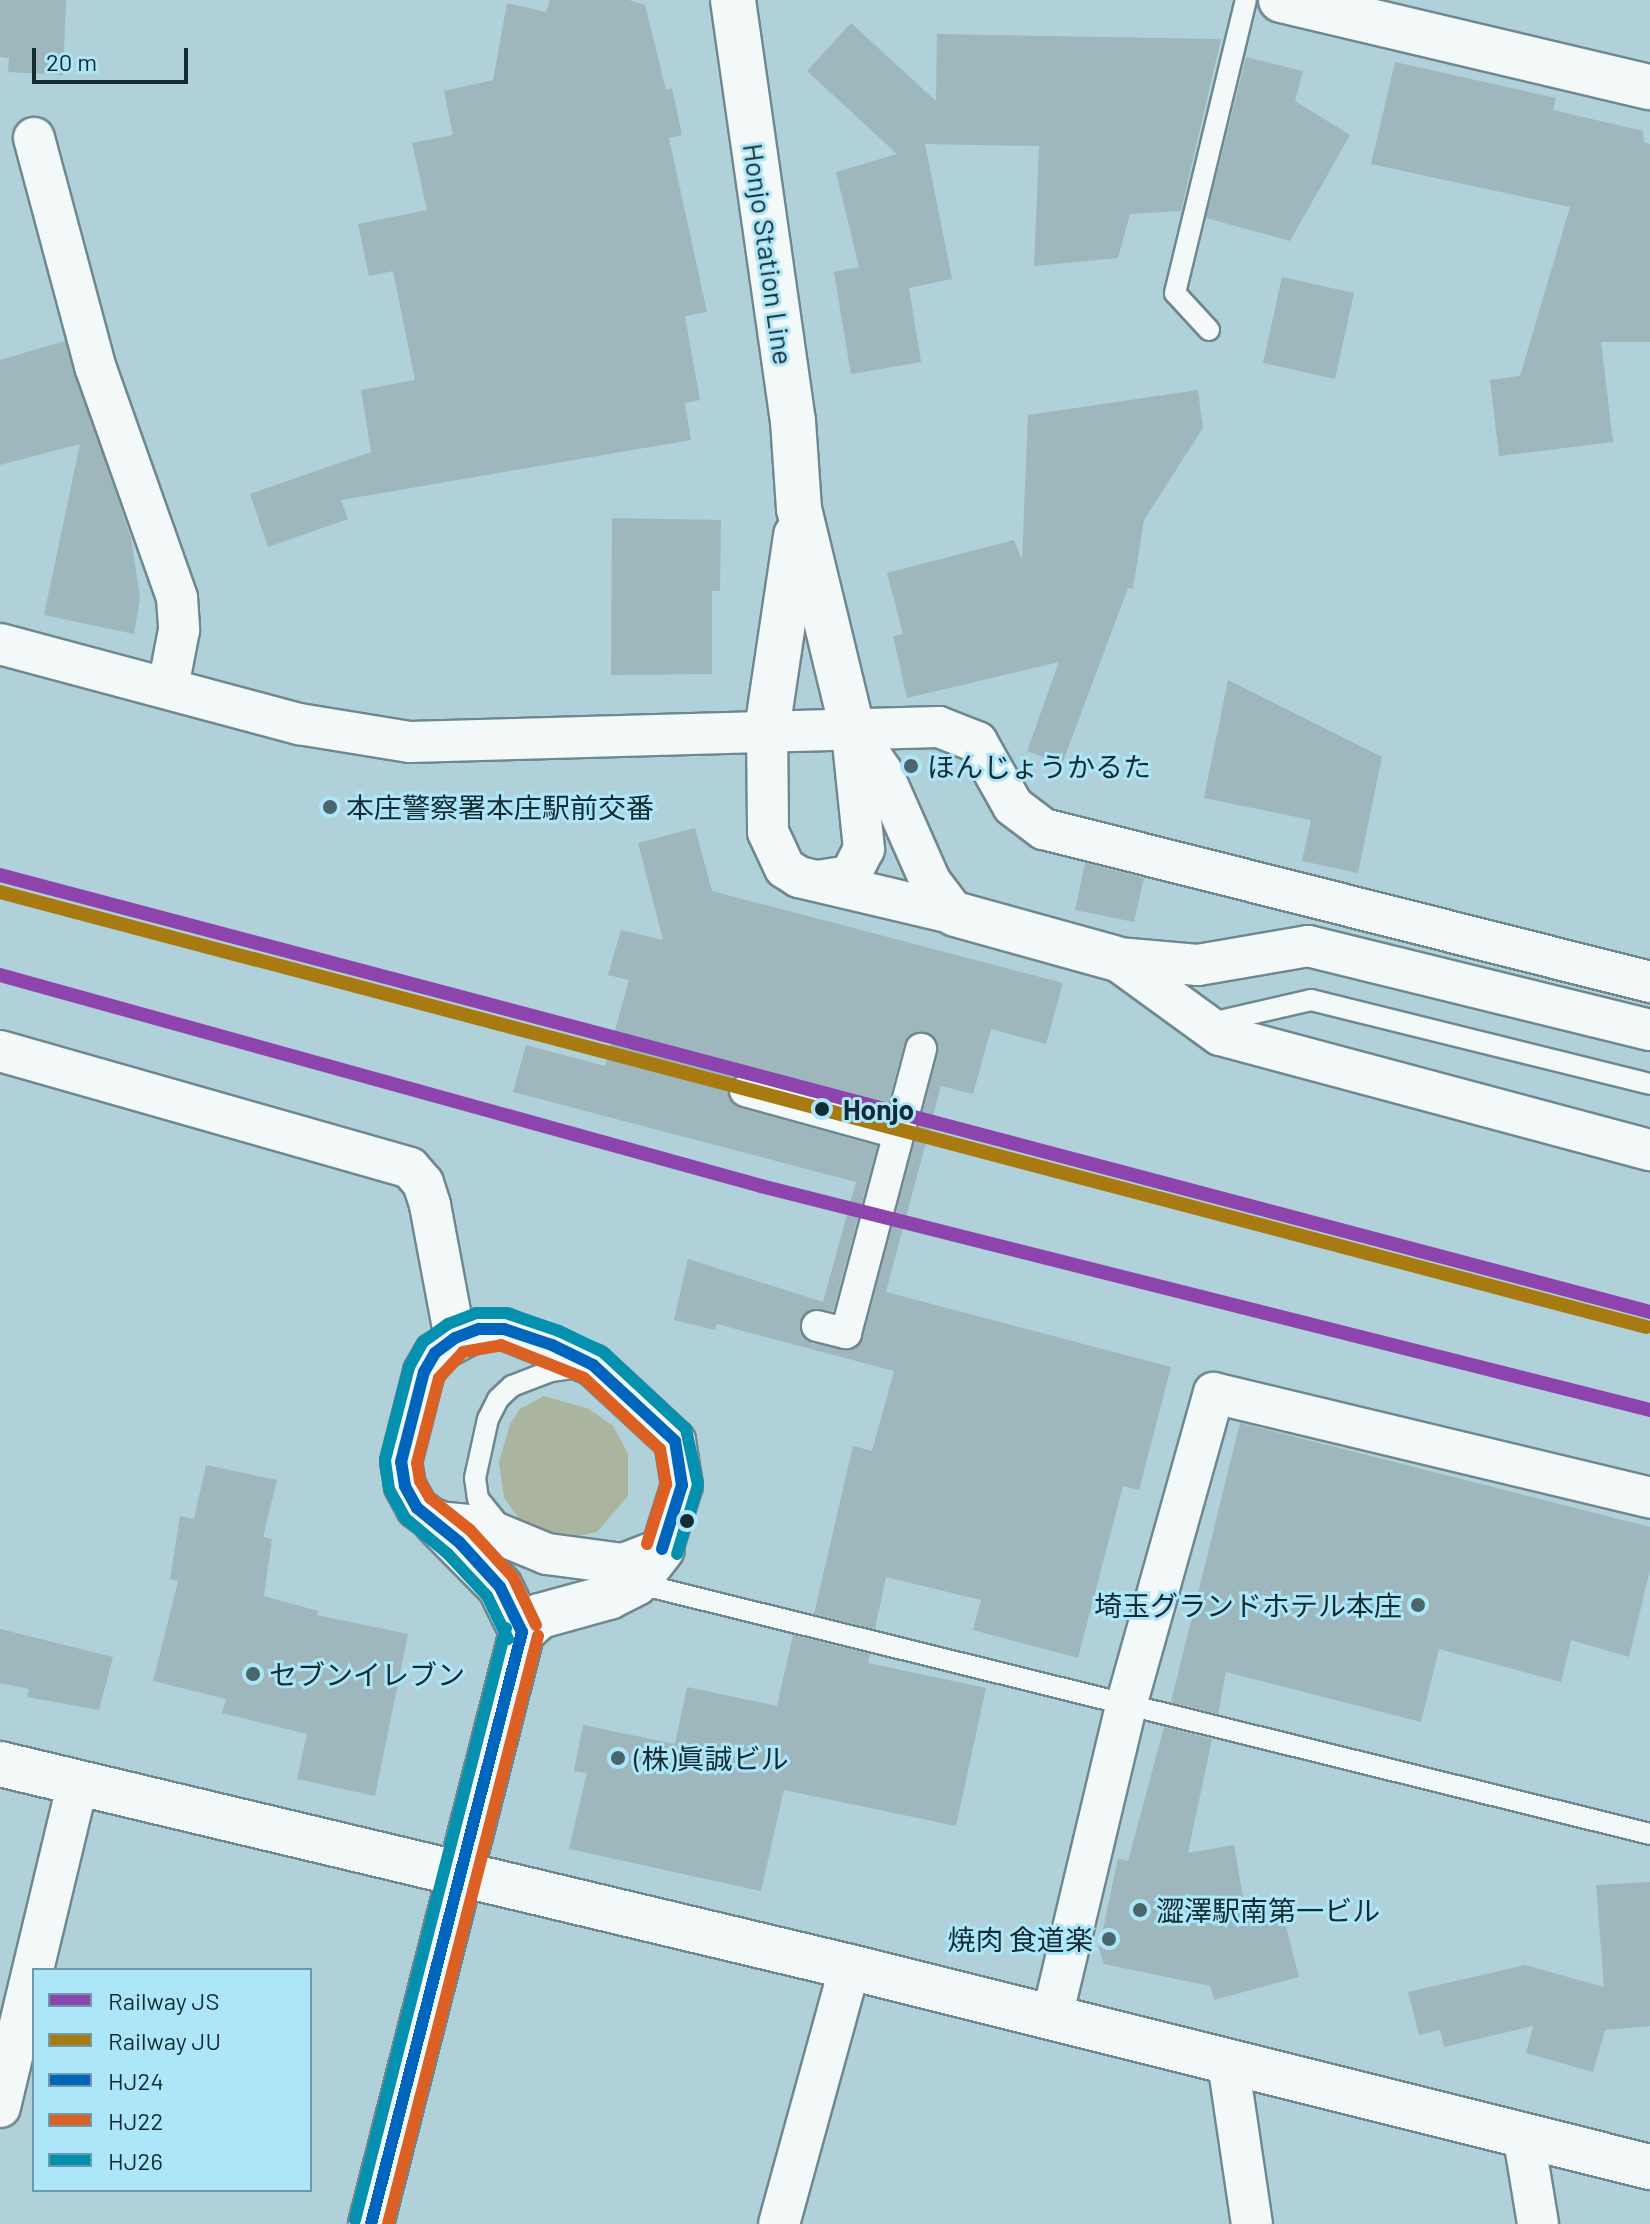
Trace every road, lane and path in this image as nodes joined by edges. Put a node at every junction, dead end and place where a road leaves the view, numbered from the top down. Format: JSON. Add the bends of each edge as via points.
{"nodes":[{"id":1,"x":733,"y":0,"type":"edge"},
{"id":2,"x":1246,"y":0,"type":"edge"},
{"id":3,"x":1281,"y":0,"type":"edge"},
{"id":4,"x":1650,"y":87,"type":"edge"},
{"id":5,"x":34,"y":138,"type":"dead end"},
{"id":6,"x":1209,"y":330,"type":"dead end"},
{"id":7,"x":799,"y":509,"type":"junction"},
{"id":8,"x":0,"y":644,"type":"edge"},
{"id":9,"x":168,"y":687,"type":"junction"},
{"id":10,"x":852,"y":728,"type":"junction"},
{"id":11,"x":767,"y":730,"type":"junction"},
{"id":12,"x":818,"y":881,"type":"junction"},
{"id":13,"x":955,"y":914,"type":"junction"},
{"id":14,"x":1114,"y":958,"type":"junction"},
{"id":15,"x":1650,"y":982,"type":"edge"},
{"id":16,"x":1205,"y":1025,"type":"junction"},
{"id":17,"x":1650,"y":1030,"type":"edge"},
{"id":18,"x":921,"y":1049,"type":"dead end"},
{"id":19,"x":0,"y":1051,"type":"edge"},
{"id":20,"x":1650,"y":1084,"type":"edge"},
{"id":21,"x":745,"y":1091,"type":"dead end"},
{"id":22,"x":898,"y":1133,"type":"junction"},
{"id":23,"x":1650,"y":1150,"type":"edge"},
{"id":24,"x":817,"y":1326,"type":"dead end"},
{"id":25,"x":455,"y":1338,"type":"junction"},
{"id":26,"x":593,"y":1365,"type":"junction"},
{"id":27,"x":1650,"y":1498,"type":"edge"},
{"id":28,"x":436,"y":1522,"type":"junction"},
{"id":29,"x":521,"y":1546,"type":"junction"},
{"id":30,"x":662,"y":1549,"type":"junction"},
{"id":31,"x":636,"y":1583,"type":"junction"},
{"id":32,"x":522,"y":1632,"type":"junction"},
{"id":33,"x":1127,"y":1702,"type":"junction"},
{"id":34,"x":0,"y":1764,"type":"edge"},
{"id":35,"x":78,"y":1783,"type":"junction"},
{"id":36,"x":1650,"y":1834,"type":"edge"},
{"id":37,"x":459,"y":1875,"type":"junction"},
{"id":38,"x":850,"y":1967,"type":"junction"},
{"id":39,"x":33,"y":1968,"type":"edge"},
{"id":40,"x":32,"y":1974,"type":"edge"},
{"id":41,"x":1052,"y":2017,"type":"junction"},
{"id":42,"x":1228,"y":2062,"type":"junction"},
{"id":43,"x":0,"y":2107,"type":"edge"},
{"id":44,"x":1524,"y":2139,"type":"junction"},
{"id":45,"x":1650,"y":2167,"type":"edge"},
{"id":46,"x":371,"y":2224,"type":"edge"},
{"id":47,"x":779,"y":2224,"type":"edge"},
{"id":48,"x":1252,"y":2224,"type":"edge"},
{"id":49,"x":1538,"y":2224,"type":"edge"}],
"edges":[{"from":1,"to":7,"type":"street","name":"Honjo Station Line","via":[[793,421]]},
{"from":2,"to":6,"type":"lane","via":[[1175,293]]},
{"from":3,"to":4,"type":"street"},
{"from":5,"to":9,"type":"street","via":[[95,366],[177,598],[179,630]]},
{"from":7,"to":10,"type":"street"},
{"from":7,"to":11,"type":"street"},
{"from":8,"to":9,"type":"street"},
{"from":9,"to":11,"type":"street","via":[[299,724],[410,742],[474,744]]},
{"from":10,"to":11,"type":"street"},
{"from":10,"to":12,"type":"street","via":[[864,849],[850,876]]},
{"from":10,"to":13,"type":"street","via":[[882,772],[930,881]]},
{"from":10,"to":15,"type":"street","via":[[939,727],[960,732],[988,758],[1013,806],[1044,829]]},
{"from":11,"to":12,"type":"street","via":[[765,790],[773,851],[785,868]]},
{"from":12,"to":13,"type":"street"},
{"from":13,"to":14,"type":"street"},
{"from":14,"to":16,"type":"street"},
{"from":14,"to":17,"type":"street","via":[[1198,965],[1308,946]]},
{"from":16,"to":20,"type":"lane","via":[[1311,1000]]},
{"from":16,"to":23,"type":"street","via":[[1239,1041]]},
{"from":18,"to":22,"type":"street"},
{"from":19,"to":25,"type":"street","via":[[392,1158],[410,1168],[423,1183],[430,1205]]},
{"from":21,"to":22,"type":"street"},
{"from":22,"to":24,"type":"street","via":[[846,1333]]},
{"from":25,"to":26,"type":"street","via":[[479,1329],[504,1329]]},
{"from":25,"to":28,"type":"street","via":[[435,1353],[424,1372],[401,1462],[405,1486],[417,1508]]},
{"from":26,"to":29,"type":"lane","via":[[551,1371],[512,1386],[488,1419],[475,1478],[478,1499]]},
{"from":26,"to":30,"type":"street","via":[[675,1441],[682,1485]]},
{"from":27,"to":33,"type":"street","via":[[1214,1393]]},
{"from":28,"to":29,"type":"street","via":[[479,1526]]},
{"from":28,"to":32,"type":"street","via":[[500,1587]]},
{"from":29,"to":30,"type":"street","via":[[623,1564]]},
{"from":30,"to":31,"type":"street"},
{"from":31,"to":32,"type":"street","via":[[609,1597],[540,1616]]},
{"from":31,"to":33,"type":"lane"},
{"from":32,"to":37,"type":"street"},
{"from":33,"to":36,"type":"lane"},
{"from":33,"to":41,"type":"street"},
{"from":34,"to":35,"type":"street"},
{"from":35,"to":37,"type":"street"},
{"from":35,"to":39,"type":"street"},
{"from":37,"to":38,"type":"street"},
{"from":37,"to":46,"type":"street"},
{"from":38,"to":41,"type":"street"},
{"from":38,"to":47,"type":"street"},
{"from":40,"to":43,"type":"street"},
{"from":41,"to":42,"type":"street"},
{"from":42,"to":44,"type":"street"},
{"from":42,"to":48,"type":"street"},
{"from":44,"to":45,"type":"street"},
{"from":44,"to":49,"type":"street"}]}
